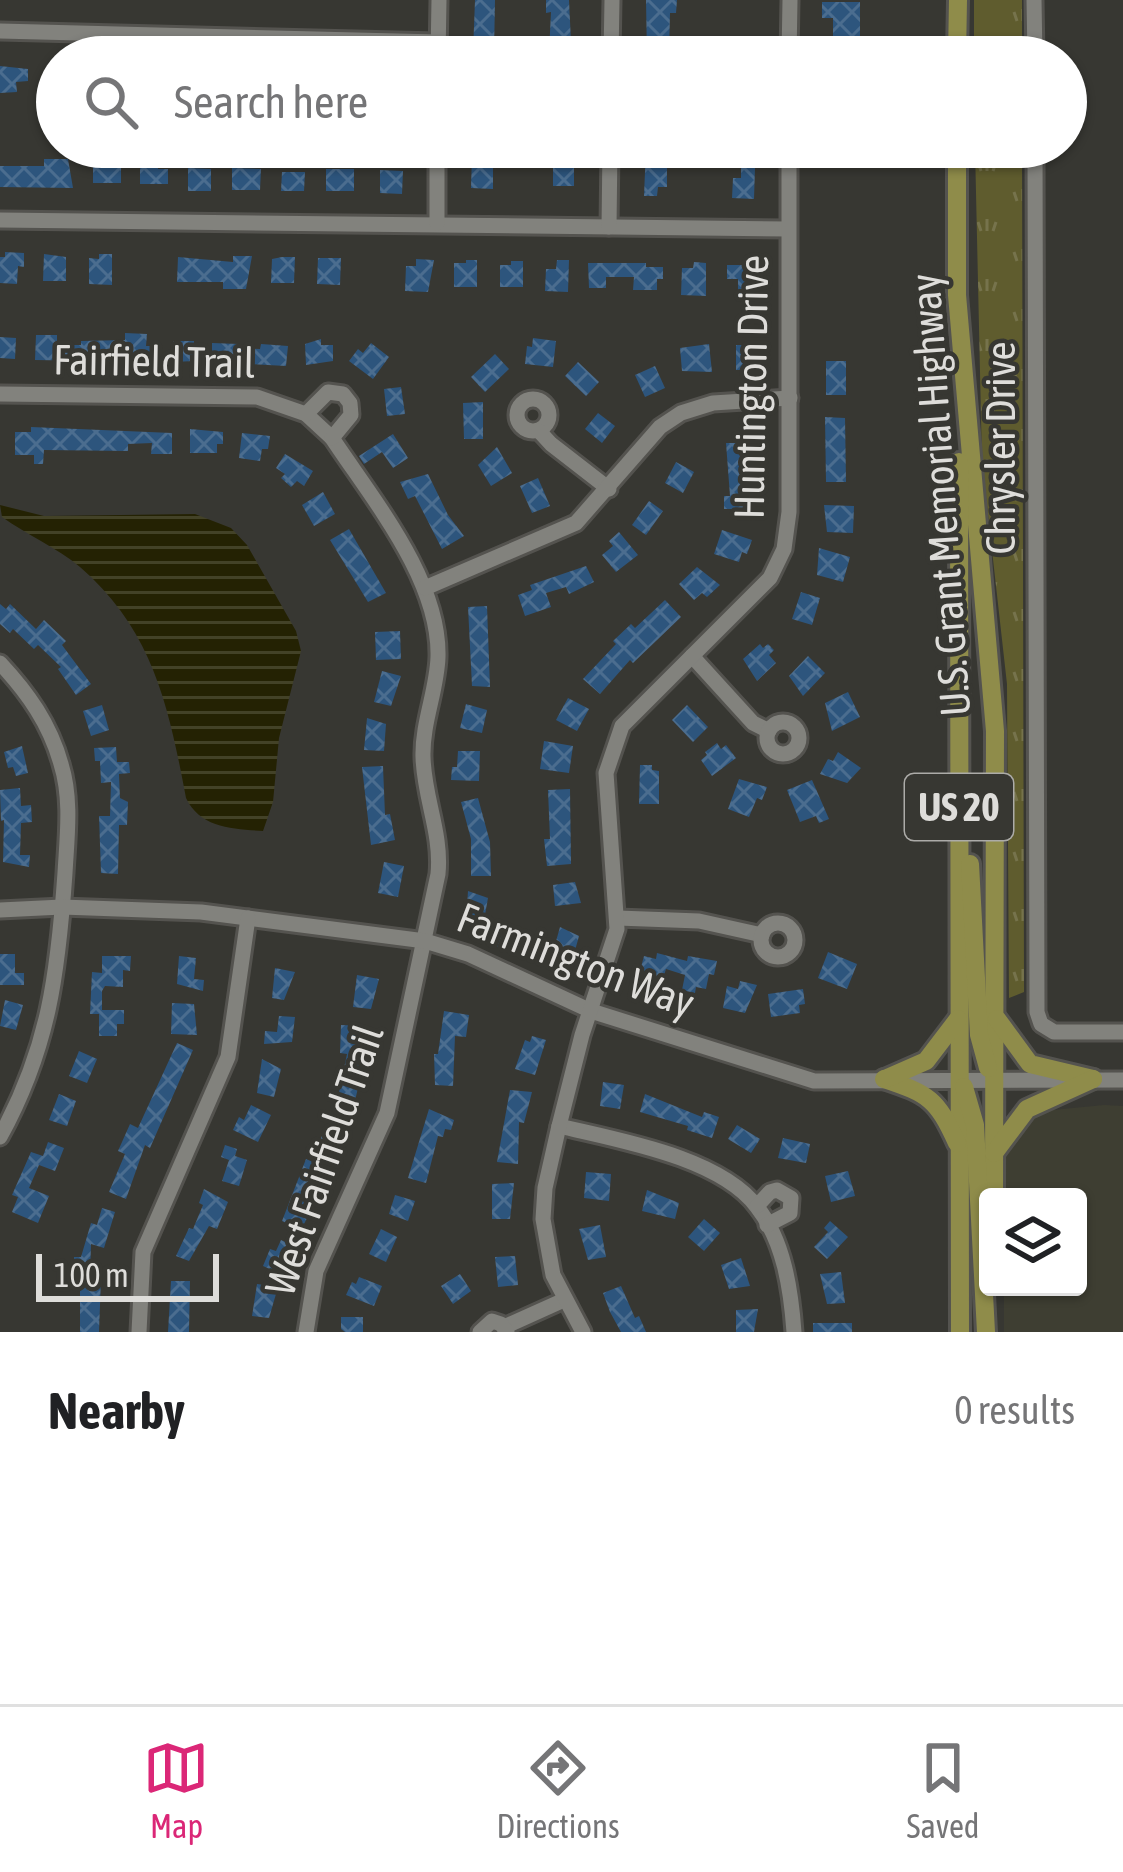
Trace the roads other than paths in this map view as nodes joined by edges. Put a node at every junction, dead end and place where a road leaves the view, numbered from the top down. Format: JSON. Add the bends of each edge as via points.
{"nodes":[{"id":1,"x":439,"y":0,"type":"edge"},
{"id":2,"x":612,"y":0,"type":"edge"},
{"id":3,"x":790,"y":0,"type":"edge"},
{"id":4,"x":958,"y":0,"type":"edge"},
{"id":5,"x":1034,"y":0,"type":"edge"},
{"id":6,"x":0,"y":31,"type":"edge"},
{"id":7,"x":122,"y":36,"type":"edge"},
{"id":8,"x":438,"y":36,"type":"edge"},
{"id":9,"x":611,"y":36,"type":"edge"},
{"id":10,"x":789,"y":36,"type":"edge"},
{"id":11,"x":957,"y":36,"type":"edge"},
{"id":12,"x":1035,"y":36,"type":"edge"},
{"id":13,"x":437,"y":168,"type":"edge"},
{"id":14,"x":610,"y":168,"type":"edge"},
{"id":15,"x":789,"y":168,"type":"edge"},
{"id":16,"x":957,"y":168,"type":"edge"},
{"id":17,"x":1035,"y":168,"type":"edge"},
{"id":18,"x":0,"y":220,"type":"edge"},
{"id":19,"x":436,"y":223,"type":"junction"},
{"id":20,"x":610,"y":226,"type":"junction"},
{"id":21,"x":788,"y":229,"type":"junction"},
{"id":22,"x":957,"y":295,"type":"junction"},
{"id":23,"x":0,"y":394,"type":"edge"},
{"id":24,"x":790,"y":398,"type":"junction"},
{"id":25,"x":306,"y":414,"type":"junction"},
{"id":26,"x":539,"y":430,"type":"dead end"},
{"id":27,"x":332,"y":437,"type":"junction"},
{"id":28,"x":609,"y":488,"type":"junction"},
{"id":29,"x":425,"y":588,"type":"junction"},
{"id":30,"x":692,"y":656,"type":"junction"},
{"id":31,"x":0,"y":663,"type":"edge"},
{"id":32,"x":769,"y":731,"type":"dead end"},
{"id":33,"x":959,"y":782,"type":"junction"},
{"id":34,"x":62,"y":907,"type":"junction"},
{"id":35,"x":0,"y":910,"type":"edge"},
{"id":36,"x":248,"y":918,"type":"junction"},
{"id":37,"x":618,"y":918,"type":"junction"},
{"id":38,"x":762,"y":935,"type":"dead end"},
{"id":39,"x":424,"y":941,"type":"junction"},
{"id":40,"x":591,"y":1011,"type":"junction"},
{"id":41,"x":995,"y":1016,"type":"junction"},
{"id":42,"x":958,"y":1019,"type":"junction"},
{"id":43,"x":1123,"y":1032,"type":"edge"},
{"id":44,"x":958,"y":1078,"type":"junction"},
{"id":45,"x":994,"y":1078,"type":"junction"},
{"id":46,"x":884,"y":1079,"type":"junction"},
{"id":47,"x":1093,"y":1079,"type":"junction"},
{"id":48,"x":1123,"y":1080,"type":"edge"},
{"id":49,"x":559,"y":1126,"type":"junction"},
{"id":50,"x":0,"y":1138,"type":"edge"},
{"id":51,"x":960,"y":1150,"type":"junction"},
{"id":52,"x":994,"y":1154,"type":"junction"},
{"id":53,"x":994,"y":1188,"type":"edge"},
{"id":54,"x":757,"y":1206,"type":"junction"},
{"id":55,"x":767,"y":1225,"type":"junction"},
{"id":56,"x":994,"y":1296,"type":"edge"},
{"id":57,"x":564,"y":1300,"type":"junction"},
{"id":58,"x":506,"y":1329,"type":"edge"},
{"id":59,"x":139,"y":1332,"type":"edge"},
{"id":60,"x":306,"y":1332,"type":"edge"},
{"id":61,"x":480,"y":1332,"type":"edge"},
{"id":62,"x":583,"y":1332,"type":"edge"},
{"id":63,"x":794,"y":1332,"type":"edge"},
{"id":64,"x":960,"y":1332,"type":"edge"},
{"id":65,"x":990,"y":1332,"type":"edge"}],
"edges":[{"from":1,"to":8,"type":"street"},
{"from":2,"to":9,"type":"street"},
{"from":3,"to":10,"type":"street"},
{"from":4,"to":11,"type":"main road"},
{"from":5,"to":12,"type":"street"},
{"from":6,"to":7,"type":"street"},
{"from":13,"to":19,"type":"street"},
{"from":14,"to":20,"type":"street"},
{"from":15,"to":21,"type":"street","name":"Huntington Drive"},
{"from":16,"to":22,"type":"main road","name":"U.S. Grant Memorial Highway","number":"US 20"},
{"from":17,"to":43,"type":"street","name":"Chrysler Drive","via":[[1037,1012],[1054,1032]]},
{"from":18,"to":19,"type":"street"},
{"from":19,"to":20,"type":"street"},
{"from":20,"to":21,"type":"street"},
{"from":21,"to":24,"type":"street","name":"Huntington Drive"},
{"from":22,"to":33,"type":"main road","name":"U.S. Grant Memorial Highway","number":"US 20"},
{"from":22,"to":41,"type":"main road","name":"U.S. Grant Memorial Highway","number":"US 20","via":[[995,731]]},
{"from":23,"to":25,"type":"street","name":"Fairfield Trail","via":[[242,395]]},
{"from":24,"to":28,"type":"street","via":[[681,413]]},
{"from":24,"to":30,"type":"street","name":"Huntington Drive","via":[[789,512],[778,564]]},
{"from":25,"to":27,"type":"street","name":"Fairfield Trail"},
{"from":25,"to":27,"type":"street","via":[[328,392],[344,394],[352,415]]},
{"from":26,"to":28,"type":"street"},
{"from":27,"to":29,"type":"street","name":"Fairfield Trail"},
{"from":28,"to":29,"type":"street","via":[[576,523]]},
{"from":29,"to":39,"type":"street","name":"Fairfield Trail","via":[[438,651],[423,753],[441,842]]},
{"from":30,"to":32,"type":"street"},
{"from":30,"to":37,"type":"street","name":"Huntington Drive","via":[[622,726],[609,757]]},
{"from":31,"to":34,"type":"street","via":[[46,723],[62,765]]},
{"from":33,"to":42,"type":"main road","name":"U.S. Grant Memorial Highway","number":"US 20"},
{"from":33,"to":45,"type":"main road","via":[[979,1036]]},
{"from":34,"to":35,"type":"street","name":"Farmington Way"},
{"from":34,"to":36,"type":"street","name":"Farmington Way"},
{"from":34,"to":50,"type":"street","via":[[52,1007]]},
{"from":36,"to":39,"type":"street","name":"Farmington Way"},
{"from":36,"to":59,"type":"street","via":[[228,1057],[143,1252]]},
{"from":37,"to":38,"type":"street","via":[[699,921]]},
{"from":37,"to":40,"type":"street","name":"Huntington Drive"},
{"from":39,"to":40,"type":"street","name":"Farmington Way"},
{"from":39,"to":60,"type":"street","name":"West Fairfield Trail","via":[[387,1113],[316,1271]]},
{"from":40,"to":46,"type":"street","name":"Farmington Way","via":[[814,1081]]},
{"from":40,"to":49,"type":"street","name":"Huntington Drive"},
{"from":41,"to":45,"type":"main road","name":"U.S. Grant Memorial Highway","number":"US 20"},
{"from":41,"to":47,"type":"main road","via":[[1030,1064]]},
{"from":42,"to":44,"type":"main road","name":"U.S. Grant Memorial Highway","number":"US 20"},
{"from":42,"to":46,"type":"main road","via":[[926,1060]]},
{"from":44,"to":45,"type":"street","name":"Farmington Way"},
{"from":44,"to":46,"type":"street","name":"Farmington Way"},
{"from":44,"to":51,"type":"main road","name":"U.S. Grant Memorial Highway","number":"US 20"},
{"from":44,"to":65,"type":"main road","via":[[975,1125]]},
{"from":45,"to":47,"type":"street","name":"Farmington Way"},
{"from":45,"to":52,"type":"main road","name":"U.S. Grant Memorial Highway","number":"US 20"},
{"from":46,"to":51,"type":"main road","via":[[923,1092]]},
{"from":47,"to":48,"type":"street","name":"Farmington Way"},
{"from":47,"to":52,"type":"main road","via":[[1027,1109]]},
{"from":49,"to":54,"type":"street","via":[[674,1156]]},
{"from":49,"to":57,"type":"street","name":"Huntington Drive","via":[[543,1219]]},
{"from":51,"to":64,"type":"main road","name":"U.S. Grant Memorial Highway","number":"US 20"},
{"from":52,"to":53,"type":"main road","name":"U.S. Grant Memorial Highway","number":"US 20"},
{"from":54,"to":55,"type":"street"},
{"from":54,"to":55,"type":"street","via":[[777,1190],[791,1198],[790,1214]]},
{"from":55,"to":63,"type":"street","via":[[791,1292]]},
{"from":56,"to":65,"type":"main road"},
{"from":57,"to":58,"type":"street"},
{"from":57,"to":62,"type":"street","name":"Huntington Drive"},
{"from":58,"to":61,"type":"street","via":[[492,1321]]}]}
